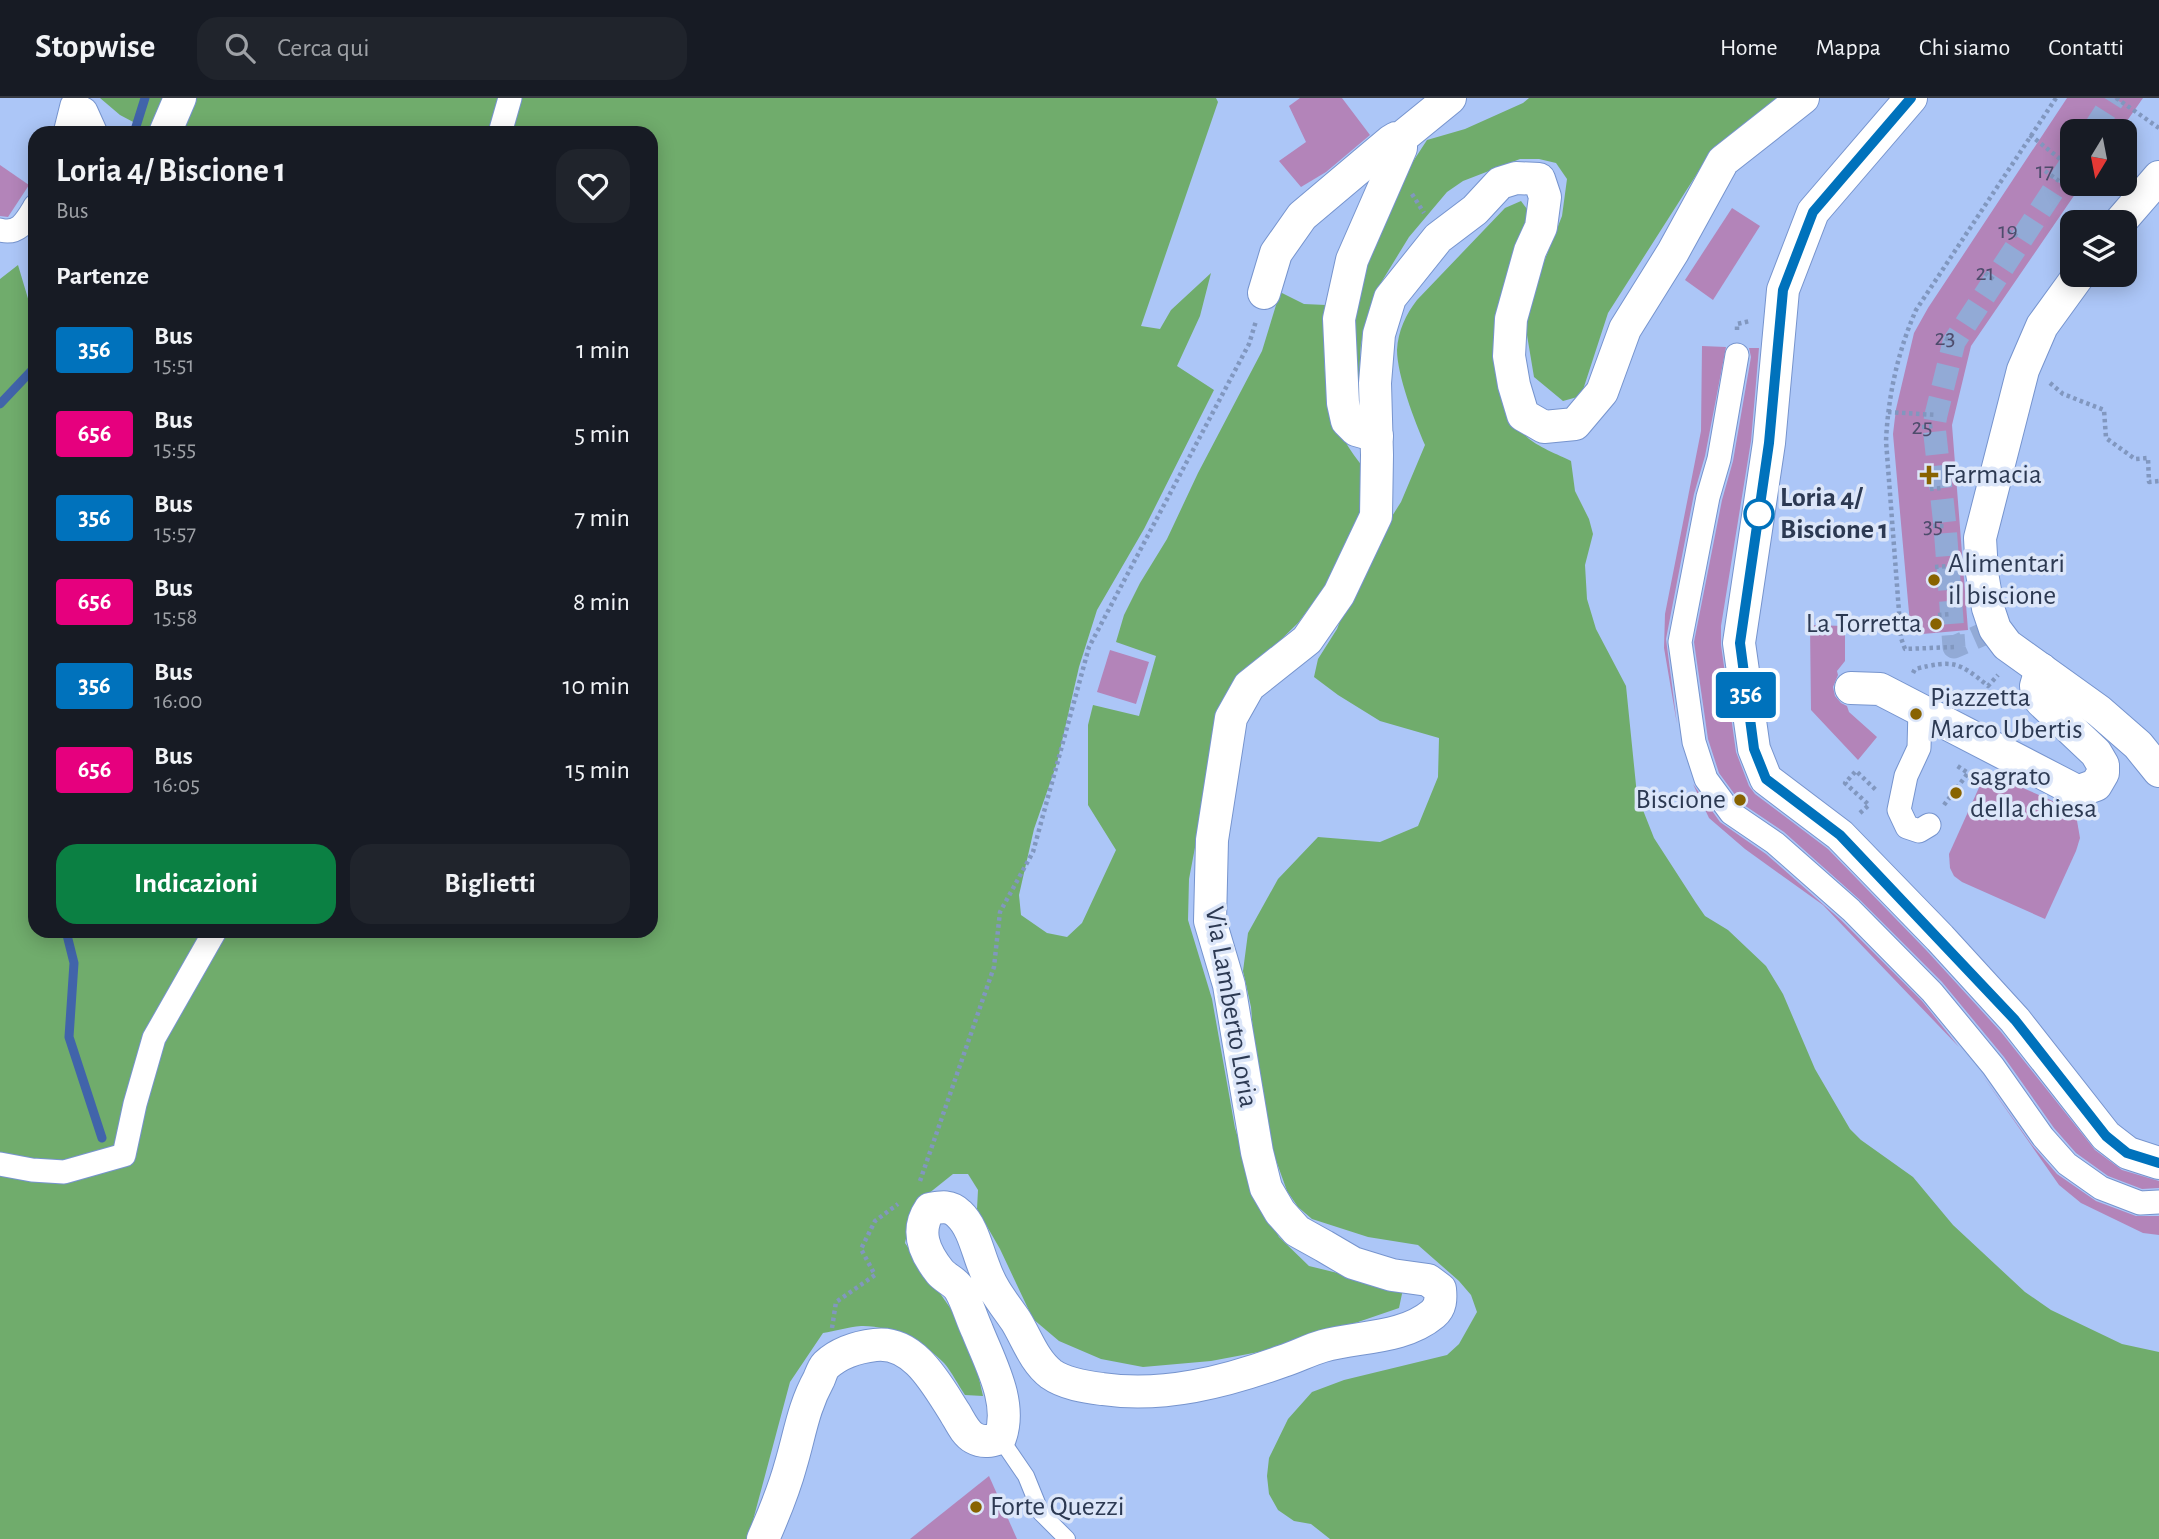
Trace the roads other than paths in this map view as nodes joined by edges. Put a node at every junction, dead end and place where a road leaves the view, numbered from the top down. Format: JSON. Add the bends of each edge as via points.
{"nodes":[{"id":1,"x":180,"y":98,"type":"edge"},
{"id":2,"x":510,"y":98,"type":"edge"},
{"id":3,"x":1450,"y":98,"type":"edge"},
{"id":4,"x":1802,"y":98,"type":"edge"},
{"id":5,"x":1911,"y":98,"type":"edge"},
{"id":6,"x":167,"y":126,"type":"edge"},
{"id":7,"x":502,"y":126,"type":"edge"},
{"id":8,"x":1401,"y":138,"type":"junction"},
{"id":9,"x":2159,"y":177,"type":"edge"},
{"id":10,"x":2130,"y":210,"type":"edge"},
{"id":11,"x":28,"y":218,"type":"edge"},
{"id":12,"x":0,"y":230,"type":"edge"},
{"id":13,"x":2071,"y":287,"type":"edge"},
{"id":14,"x":1264,"y":293,"type":"road end"},
{"id":15,"x":1737,"y":355,"type":"dead end"},
{"id":16,"x":1377,"y":436,"type":"junction"},
{"id":17,"x":2041,"y":669,"type":"junction"},
{"id":18,"x":1852,"y":688,"type":"dead end"},
{"id":19,"x":1920,"y":709,"type":"junction"},
{"id":20,"x":2159,"y":771,"type":"edge"},
{"id":21,"x":1929,"y":825,"type":"road end"},
{"id":22,"x":211,"y":938,"type":"edge"},
{"id":23,"x":2159,"y":1163,"type":"edge"},
{"id":24,"x":0,"y":1164,"type":"edge"},
{"id":25,"x":2159,"y":1202,"type":"edge"},
{"id":26,"x":1000,"y":1438,"type":"junction"},
{"id":27,"x":764,"y":1539,"type":"edge"},
{"id":28,"x":1067,"y":1539,"type":"edge"}],
"edges":[{"from":1,"to":6,"type":"street"},
{"from":2,"to":7,"type":"street"},
{"from":3,"to":8,"type":"street"},
{"from":4,"to":16,"type":"street","name":"Via Lamberto Loria","via":[[1723,161],[1625,329],[1602,391],[1575,424],[1544,427],[1523,415],[1509,356],[1511,319],[1541,227],[1545,197],[1539,179],[1500,183],[1475,210],[1438,238],[1391,298],[1379,334]]},
{"from":5,"to":23,"type":"street","via":[[1813,212],[1783,290],[1769,443],[1740,643],[1754,749],[1766,779],[1840,835],[2015,1020],[2106,1136],[2127,1153]]},
{"from":8,"to":14,"type":"street","via":[[1391,141],[1303,216],[1276,253]]},
{"from":8,"to":16,"type":"street","via":[[1401,148],[1352,260],[1339,319],[1347,421],[1356,430]]},
{"from":9,"to":10,"type":"street"},
{"from":11,"to":12,"type":"street","via":[[14,231]]},
{"from":13,"to":17,"type":"street","via":[[2042,326],[2022,370],[1980,538],[1982,573],[1995,629],[2007,645]]},
{"from":15,"to":25,"type":"street","via":[[1680,642],[1694,742],[1706,779],[1731,813],[1775,843],[1851,909],[1932,992],[2067,1164],[2101,1188],[2140,1203]]},
{"from":16,"to":26,"type":"street","name":"Via Lamberto Loria","via":[[1376,516],[1339,594],[1307,640],[1249,686],[1231,718],[1212,840],[1210,921],[1229,985],[1257,1152],[1266,1188],[1280,1212],[1297,1231],[1353,1263],[1428,1280],[1440,1289],[1439,1307],[1394,1333],[1319,1347],[1210,1384],[1123,1392],[1082,1386],[1052,1374],[1039,1361],[996,1295],[959,1214],[946,1206],[930,1209],[922,1221],[924,1245],[941,1273],[959,1288],[996,1374],[1004,1426]]},
{"from":17,"to":19,"type":"street","via":[[2036,686],[2041,701],[2101,758],[2103,773],[2089,789],[2075,790]]},
{"from":17,"to":20,"type":"street","via":[[2099,711],[2138,745]]},
{"from":18,"to":19,"type":"street","via":[[1881,689]]},
{"from":19,"to":21,"type":"street","via":[[1919,748],[1906,776],[1899,810],[1907,827],[1919,831]]},
{"from":22,"to":24,"type":"street","via":[[154,1038],[124,1155],[64,1172]]},
{"from":26,"to":27,"type":"street","via":[[989,1442],[965,1429],[922,1366],[904,1349],[878,1344],[850,1350],[826,1365],[811,1393],[780,1503]]},
{"from":26,"to":28,"type":"lane","via":[[1026,1476],[1041,1513]]}]}
